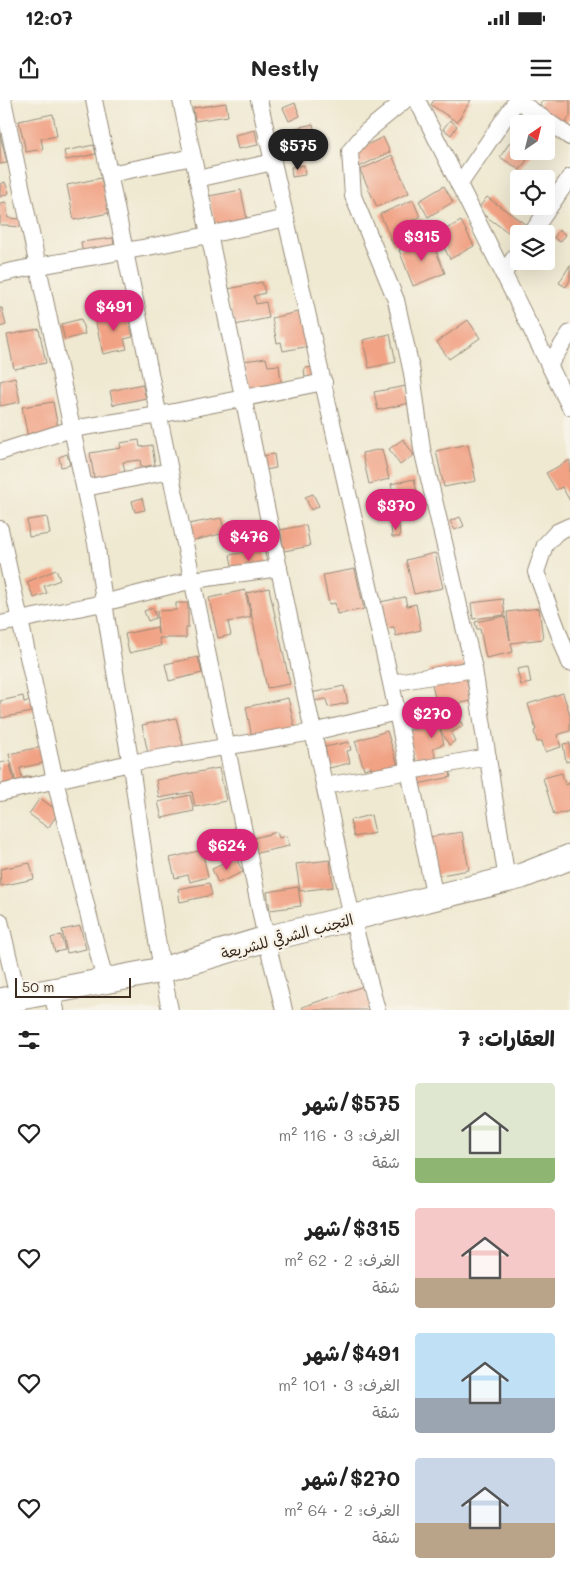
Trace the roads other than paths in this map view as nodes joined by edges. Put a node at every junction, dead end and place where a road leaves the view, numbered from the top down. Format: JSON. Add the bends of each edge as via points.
{"nodes":[{"id":1,"x":3,"y":100,"type":"edge"},
{"id":2,"x":94,"y":100,"type":"edge"},
{"id":3,"x":181,"y":100,"type":"edge"},
{"id":4,"x":259,"y":100,"type":"edge"},
{"id":5,"x":405,"y":100,"type":"edge"},
{"id":6,"x":417,"y":100,"type":"edge"},
{"id":7,"x":517,"y":100,"type":"edge"},
{"id":8,"x":570,"y":137,"type":"edge"},
{"id":9,"x":192,"y":157,"type":"junction"},
{"id":10,"x":274,"y":162,"type":"junction"},
{"id":11,"x":110,"y":174,"type":"junction"},
{"id":12,"x":570,"y":177,"type":"edge"},
{"id":13,"x":197,"y":179,"type":"junction"},
{"id":14,"x":459,"y":185,"type":"junction"},
{"id":15,"x":286,"y":218,"type":"junction"},
{"id":16,"x":537,"y":225,"type":"edge"},
{"id":17,"x":209,"y":235,"type":"junction"},
{"id":18,"x":126,"y":251,"type":"junction"},
{"id":19,"x":510,"y":264,"type":"edge"},
{"id":20,"x":38,"y":265,"type":"junction"},
{"id":21,"x":0,"y":274,"type":"edge"},
{"id":22,"x":503,"y":274,"type":"junction"},
{"id":23,"x":568,"y":341,"type":"edge"},
{"id":24,"x":549,"y":365,"type":"junction"},
{"id":25,"x":324,"y":382,"type":"junction"},
{"id":26,"x":243,"y":398,"type":"junction"},
{"id":27,"x":570,"y":407,"type":"edge"},
{"id":28,"x":159,"y":415,"type":"junction"},
{"id":29,"x":72,"y":429,"type":"junction"},
{"id":30,"x":0,"y":452,"type":"edge"},
{"id":31,"x":170,"y":471,"type":"junction"},
{"id":32,"x":85,"y":488,"type":"junction"},
{"id":33,"x":570,"y":526,"type":"edge"},
{"id":34,"x":0,"y":529,"type":"edge"},
{"id":35,"x":279,"y":568,"type":"junction"},
{"id":36,"x":193,"y":580,"type":"junction"},
{"id":37,"x":103,"y":603,"type":"junction"},
{"id":38,"x":20,"y":620,"type":"junction"},
{"id":39,"x":0,"y":624,"type":"edge"},
{"id":40,"x":570,"y":663,"type":"edge"},
{"id":41,"x":474,"y":669,"type":"junction"},
{"id":42,"x":391,"y":683,"type":"junction"},
{"id":43,"x":397,"y":712,"type":"junction"},
{"id":44,"x":313,"y":732,"type":"junction"},
{"id":45,"x":227,"y":746,"type":"junction"},
{"id":46,"x":488,"y":758,"type":"junction"},
{"id":47,"x":130,"y":764,"type":"junction"},
{"id":48,"x":409,"y":771,"type":"junction"},
{"id":49,"x":55,"y":780,"type":"junction"},
{"id":50,"x":325,"y":786,"type":"junction"},
{"id":51,"x":0,"y":793,"type":"edge"},
{"id":52,"x":570,"y":857,"type":"edge"},
{"id":53,"x":507,"y":880,"type":"junction"},
{"id":54,"x":435,"y":898,"type":"junction"},
{"id":55,"x":352,"y":918,"type":"junction"},
{"id":56,"x":0,"y":921,"type":"edge"},
{"id":57,"x":266,"y":940,"type":"junction"},
{"id":58,"x":162,"y":970,"type":"junction"},
{"id":59,"x":105,"y":981,"type":"junction"},
{"id":60,"x":9,"y":999,"type":"edge"},
{"id":61,"x":54,"y":1001,"type":"edge"},
{"id":62,"x":170,"y":1010,"type":"edge"},
{"id":63,"x":284,"y":1010,"type":"edge"},
{"id":64,"x":377,"y":1010,"type":"edge"}],
"edges":[{"from":1,"to":20,"type":"street"},
{"from":2,"to":11,"type":"street"},
{"from":3,"to":9,"type":"street"},
{"from":4,"to":10,"type":"street"},
{"from":5,"to":41,"type":"street","via":[[366,132],[350,152],[353,196],[396,300],[412,373],[422,449]]},
{"from":6,"to":14,"type":"street"},
{"from":7,"to":8,"type":"street"},
{"from":7,"to":14,"type":"street"},
{"from":9,"to":11,"type":"street"},
{"from":9,"to":13,"type":"street"},
{"from":10,"to":13,"type":"street"},
{"from":10,"to":15,"type":"street"},
{"from":11,"to":18,"type":"street"},
{"from":12,"to":16,"type":"street"},
{"from":13,"to":17,"type":"street"},
{"from":14,"to":22,"type":"street"},
{"from":15,"to":17,"type":"street"},
{"from":15,"to":25,"type":"street"},
{"from":17,"to":18,"type":"street"},
{"from":17,"to":26,"type":"street"},
{"from":18,"to":20,"type":"street"},
{"from":18,"to":28,"type":"street"},
{"from":19,"to":22,"type":"street"},
{"from":20,"to":21,"type":"street"},
{"from":20,"to":29,"type":"street"},
{"from":22,"to":24,"type":"street"},
{"from":23,"to":24,"type":"street"},
{"from":24,"to":27,"type":"street"},
{"from":25,"to":26,"type":"street"},
{"from":25,"to":42,"type":"street"},
{"from":26,"to":28,"type":"street"},
{"from":26,"to":35,"type":"street"},
{"from":28,"to":29,"type":"street"},
{"from":28,"to":31,"type":"street"},
{"from":29,"to":30,"type":"street"},
{"from":29,"to":32,"type":"street"},
{"from":31,"to":32,"type":"street"},
{"from":31,"to":36,"type":"street"},
{"from":32,"to":37,"type":"street","via":[[97,548]]},
{"from":33,"to":40,"type":"street","via":[[545,545],[536,572]]},
{"from":34,"to":38,"type":"street"},
{"from":35,"to":36,"type":"street"},
{"from":35,"to":44,"type":"street"},
{"from":36,"to":37,"type":"street"},
{"from":36,"to":45,"type":"street"},
{"from":37,"to":38,"type":"street"},
{"from":37,"to":47,"type":"street"},
{"from":38,"to":39,"type":"street"},
{"from":38,"to":49,"type":"street"},
{"from":41,"to":42,"type":"street"},
{"from":41,"to":46,"type":"street"},
{"from":42,"to":43,"type":"street"},
{"from":43,"to":44,"type":"street"},
{"from":43,"to":48,"type":"street"},
{"from":44,"to":45,"type":"street"},
{"from":44,"to":50,"type":"street"},
{"from":45,"to":47,"type":"street"},
{"from":45,"to":57,"type":"street"},
{"from":46,"to":48,"type":"street"},
{"from":46,"to":53,"type":"street"},
{"from":47,"to":49,"type":"street"},
{"from":47,"to":58,"type":"street"},
{"from":48,"to":50,"type":"street"},
{"from":48,"to":54,"type":"street"},
{"from":49,"to":51,"type":"street"},
{"from":49,"to":59,"type":"street"},
{"from":50,"to":55,"type":"street"},
{"from":52,"to":53,"type":"main road","name":"التجنب الشرقي للشريعة"},
{"from":53,"to":54,"type":"main road","name":"التجنب الشرقي للشريعة"},
{"from":54,"to":55,"type":"main road","name":"التجنب الشرقي للشريعة"},
{"from":55,"to":57,"type":"main road","name":"التجنب الشرقي للشريعة"},
{"from":55,"to":64,"type":"street"},
{"from":56,"to":60,"type":"street"},
{"from":57,"to":58,"type":"main road","name":"التجنب الشرقي للشريعة"},
{"from":57,"to":63,"type":"street"},
{"from":58,"to":59,"type":"main road","name":"التجنب الشرقي للشريعة"},
{"from":58,"to":62,"type":"street"},
{"from":59,"to":61,"type":"main road","name":"التجنب الشرقي للشريعة"},
{"from":60,"to":61,"type":"main road","name":"التجنب الشرقي للشريعة"}]}
